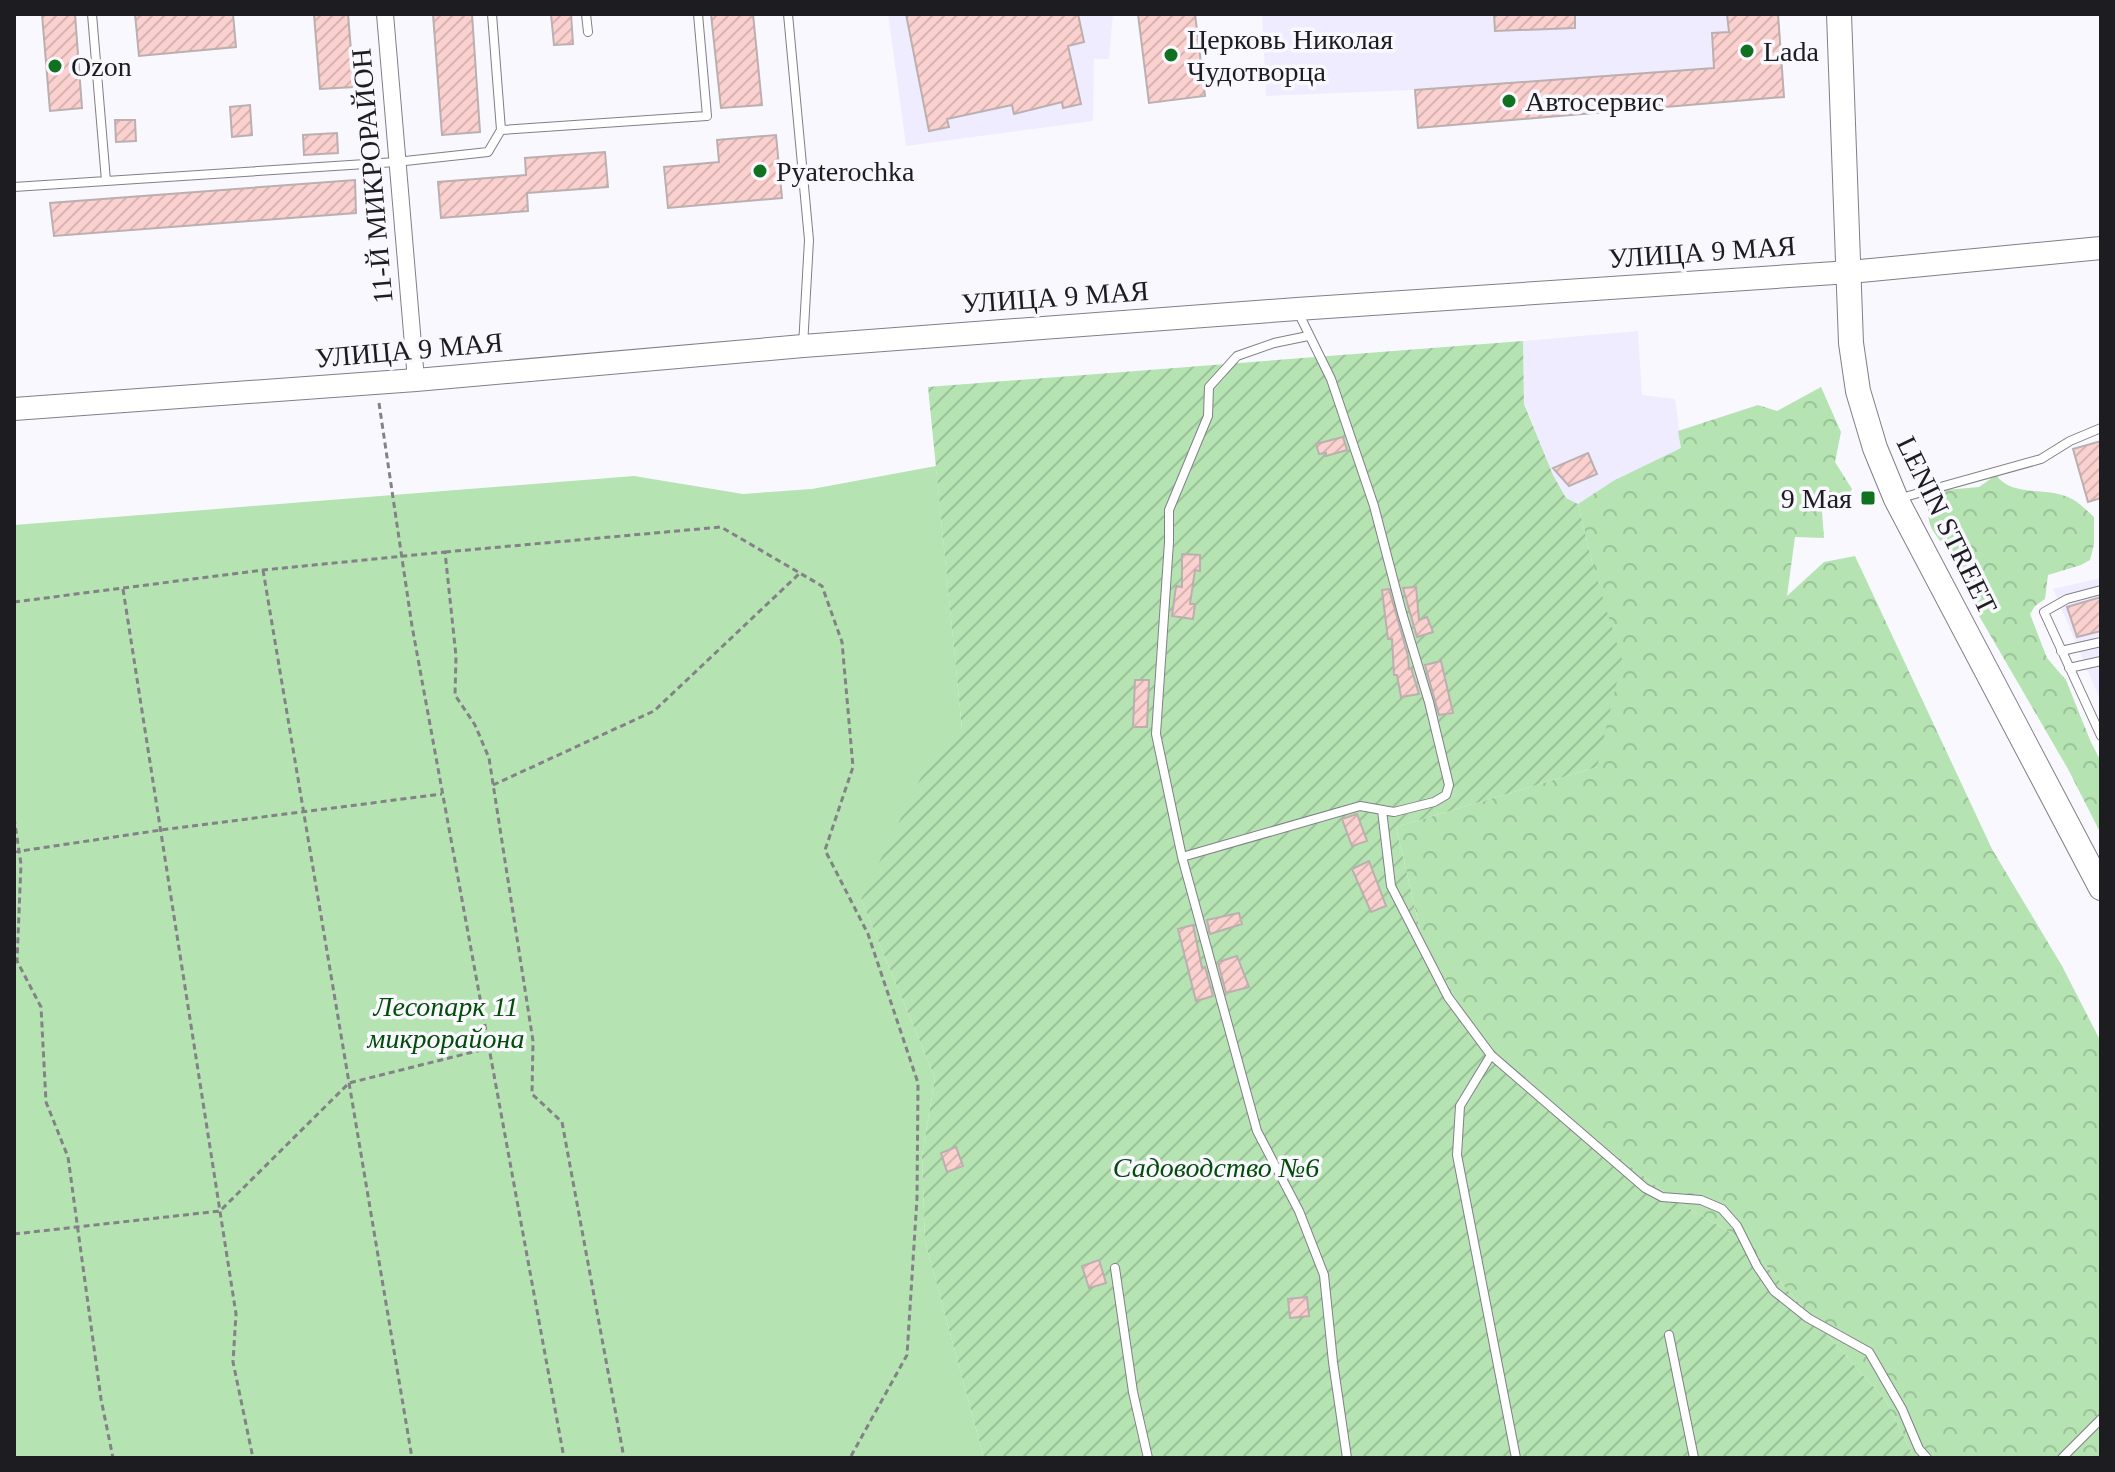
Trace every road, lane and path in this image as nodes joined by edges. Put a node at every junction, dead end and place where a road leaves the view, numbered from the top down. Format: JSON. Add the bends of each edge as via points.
{"nodes":[{"id":1,"x":92,"y":14,"type":"edge"},
{"id":2,"x":385,"y":14,"type":"edge"},
{"id":3,"x":492,"y":14,"type":"edge"},
{"id":4,"x":586,"y":14,"type":"edge"},
{"id":5,"x":698,"y":14,"type":"edge"},
{"id":6,"x":788,"y":14,"type":"edge"},
{"id":7,"x":1839,"y":14,"type":"edge"},
{"id":8,"x":588,"y":32,"type":"dead end"},
{"id":9,"x":501,"y":130,"type":"junction"},
{"id":10,"x":396,"y":162,"type":"junction"},
{"id":11,"x":106,"y":181,"type":"junction"},
{"id":12,"x":14,"y":187,"type":"edge"},
{"id":13,"x":2101,"y":248,"type":"edge"},
{"id":14,"x":1850,"y":272,"type":"junction"},
{"id":15,"x":1297,"y":309,"type":"junction"},
{"id":16,"x":1308,"y":336,"type":"junction"},
{"id":17,"x":803,"y":346,"type":"junction"},
{"id":18,"x":416,"y":380,"type":"junction"},
{"id":19,"x":376,"y":383,"type":"junction"},
{"id":20,"x":14,"y":409,"type":"edge"},
{"id":21,"x":2101,"y":428,"type":"edge"},
{"id":22,"x":1896,"y":499,"type":"junction"},
{"id":23,"x":445,"y":552,"type":"junction"},
{"id":24,"x":401,"y":554,"type":"junction"},
{"id":25,"x":263,"y":570,"type":"junction"},
{"id":26,"x":800,"y":573,"type":"junction"},
{"id":27,"x":123,"y":589,"type":"junction"},
{"id":28,"x":2101,"y":590,"type":"edge"},
{"id":29,"x":14,"y":602,"type":"edge"},
{"id":30,"x":2101,"y":642,"type":"edge"},
{"id":31,"x":2061,"y":651,"type":"junction"},
{"id":32,"x":2101,"y":661,"type":"edge"},
{"id":33,"x":2069,"y":668,"type":"junction"},
{"id":34,"x":2101,"y":712,"type":"edge"},
{"id":35,"x":2090,"y":714,"type":"junction"},
{"id":36,"x":2101,"y":736,"type":"edge"},
{"id":37,"x":493,"y":785,"type":"junction"},
{"id":38,"x":442,"y":794,"type":"junction"},
{"id":39,"x":1382,"y":810,"type":"junction"},
{"id":40,"x":303,"y":812,"type":"junction"},
{"id":41,"x":14,"y":818,"type":"edge"},
{"id":42,"x":161,"y":830,"type":"junction"},
{"id":43,"x":16,"y":851,"type":"edge"},
{"id":44,"x":1182,"y":857,"type":"junction"},
{"id":45,"x":2101,"y":888,"type":"edge"},
{"id":46,"x":489,"y":1048,"type":"junction"},
{"id":47,"x":1491,"y":1055,"type":"junction"},
{"id":48,"x":349,"y":1083,"type":"junction"},
{"id":49,"x":220,"y":1211,"type":"junction"},
{"id":50,"x":77,"y":1226,"type":"junction"},
{"id":51,"x":14,"y":1234,"type":"edge"},
{"id":52,"x":1115,"y":1268,"type":"dead end"},
{"id":53,"x":1669,"y":1335,"type":"dead end"},
{"id":54,"x":2101,"y":1419,"type":"edge"},
{"id":55,"x":113,"y":1458,"type":"edge"},
{"id":56,"x":253,"y":1458,"type":"edge"},
{"id":57,"x":412,"y":1458,"type":"edge"},
{"id":58,"x":564,"y":1458,"type":"edge"},
{"id":59,"x":624,"y":1458,"type":"edge"},
{"id":60,"x":850,"y":1458,"type":"edge"},
{"id":61,"x":1148,"y":1458,"type":"edge"},
{"id":62,"x":1347,"y":1458,"type":"edge"},
{"id":63,"x":1516,"y":1458,"type":"edge"},
{"id":64,"x":1694,"y":1458,"type":"edge"},
{"id":65,"x":1927,"y":1458,"type":"edge"},
{"id":66,"x":2062,"y":1458,"type":"edge"}],
"edges":[{"from":1,"to":11,"type":"lane"},
{"from":2,"to":10,"type":"street","name":"11-Й МИКРОРАЙОН"},
{"from":3,"to":9,"type":"lane"},
{"from":4,"to":8,"type":"lane"},
{"from":5,"to":9,"type":"lane","via":[[707,116]]},
{"from":6,"to":17,"type":"lane","via":[[809,240]]},
{"from":7,"to":14,"type":"main road","name":"LENIN STREET"},
{"from":9,"to":10,"type":"lane","via":[[488,152]]},
{"from":10,"to":11,"type":"lane"},
{"from":10,"to":18,"type":"street","name":"11-Й МИКРОРАЙОН"},
{"from":11,"to":12,"type":"lane"},
{"from":13,"to":14,"type":"main road","name":"УЛИЦА 9 МАЯ"},
{"from":14,"to":15,"type":"main road","name":"УЛИЦА 9 МАЯ"},
{"from":14,"to":22,"type":"main road","name":"LENIN STREET","via":[[1858,391]]},
{"from":15,"to":16,"type":"lane"},
{"from":15,"to":17,"type":"main road","name":"УЛИЦА 9 МАЯ"},
{"from":16,"to":39,"type":"lane","via":[[1331,379],[1374,506],[1449,785],[1446,795],[1434,802]]},
{"from":16,"to":44,"type":"lane","via":[[1237,356],[1209,387],[1208,416],[1169,510],[1156,734]]},
{"from":17,"to":18,"type":"main road","name":"УЛИЦА 9 МАЯ"},
{"from":18,"to":19,"type":"main road","name":"УЛИЦА 9 МАЯ"},
{"from":19,"to":20,"type":"main road","name":"УЛИЦА 9 МАЯ"},
{"from":19,"to":24,"type":"path"},
{"from":21,"to":22,"type":"lane","via":[[2041,459]]},
{"from":22,"to":45,"type":"main road","name":"LENIN STREET","via":[[2088,852]]},
{"from":23,"to":24,"type":"path"},
{"from":23,"to":26,"type":"path","via":[[721,527]]},
{"from":23,"to":37,"type":"path","via":[[455,695],[480,736]]},
{"from":24,"to":25,"type":"path"},
{"from":24,"to":38,"type":"path"},
{"from":25,"to":27,"type":"path"},
{"from":25,"to":40,"type":"path"},
{"from":26,"to":37,"type":"path","via":[[654,711]]},
{"from":26,"to":60,"type":"path","via":[[822,586],[842,642],[853,767],[825,850],[868,934],[918,1083],[907,1355]]},
{"from":27,"to":29,"type":"path"},
{"from":27,"to":42,"type":"path"},
{"from":28,"to":31,"type":"lane","via":[[2044,612]]},
{"from":30,"to":31,"type":"lane"},
{"from":31,"to":33,"type":"lane"},
{"from":32,"to":33,"type":"lane"},
{"from":33,"to":35,"type":"lane"},
{"from":34,"to":35,"type":"lane"},
{"from":35,"to":36,"type":"lane"},
{"from":37,"to":59,"type":"path","via":[[533,1041],[532,1094],[562,1122]]},
{"from":38,"to":40,"type":"path"},
{"from":38,"to":46,"type":"path"},
{"from":39,"to":44,"type":"lane","via":[[1360,806]]},
{"from":39,"to":47,"type":"lane","via":[[1391,886],[1448,997]]},
{"from":40,"to":42,"type":"path"},
{"from":40,"to":48,"type":"path"},
{"from":41,"to":43,"type":"path"},
{"from":42,"to":43,"type":"path"},
{"from":42,"to":49,"type":"path"},
{"from":43,"to":50,"type":"path","via":[[21,864],[17,961],[41,1007],[46,1102],[68,1157]]},
{"from":44,"to":62,"type":"lane","via":[[1257,1131],[1299,1211],[1324,1275]]},
{"from":46,"to":48,"type":"path"},
{"from":46,"to":58,"type":"path"},
{"from":47,"to":63,"type":"lane","via":[[1460,1106],[1457,1155]]},
{"from":47,"to":65,"type":"lane","via":[[1645,1188],[1662,1197],[1701,1200],[1722,1209],[1774,1291],[1808,1318],[1869,1352]]},
{"from":48,"to":49,"type":"path"},
{"from":48,"to":57,"type":"path"},
{"from":49,"to":50,"type":"path"},
{"from":49,"to":56,"type":"path","via":[[236,1314],[233,1362]]},
{"from":50,"to":51,"type":"path"},
{"from":50,"to":55,"type":"path"},
{"from":52,"to":61,"type":"lane"},
{"from":53,"to":64,"type":"lane"},
{"from":54,"to":66,"type":"lane"}]}
